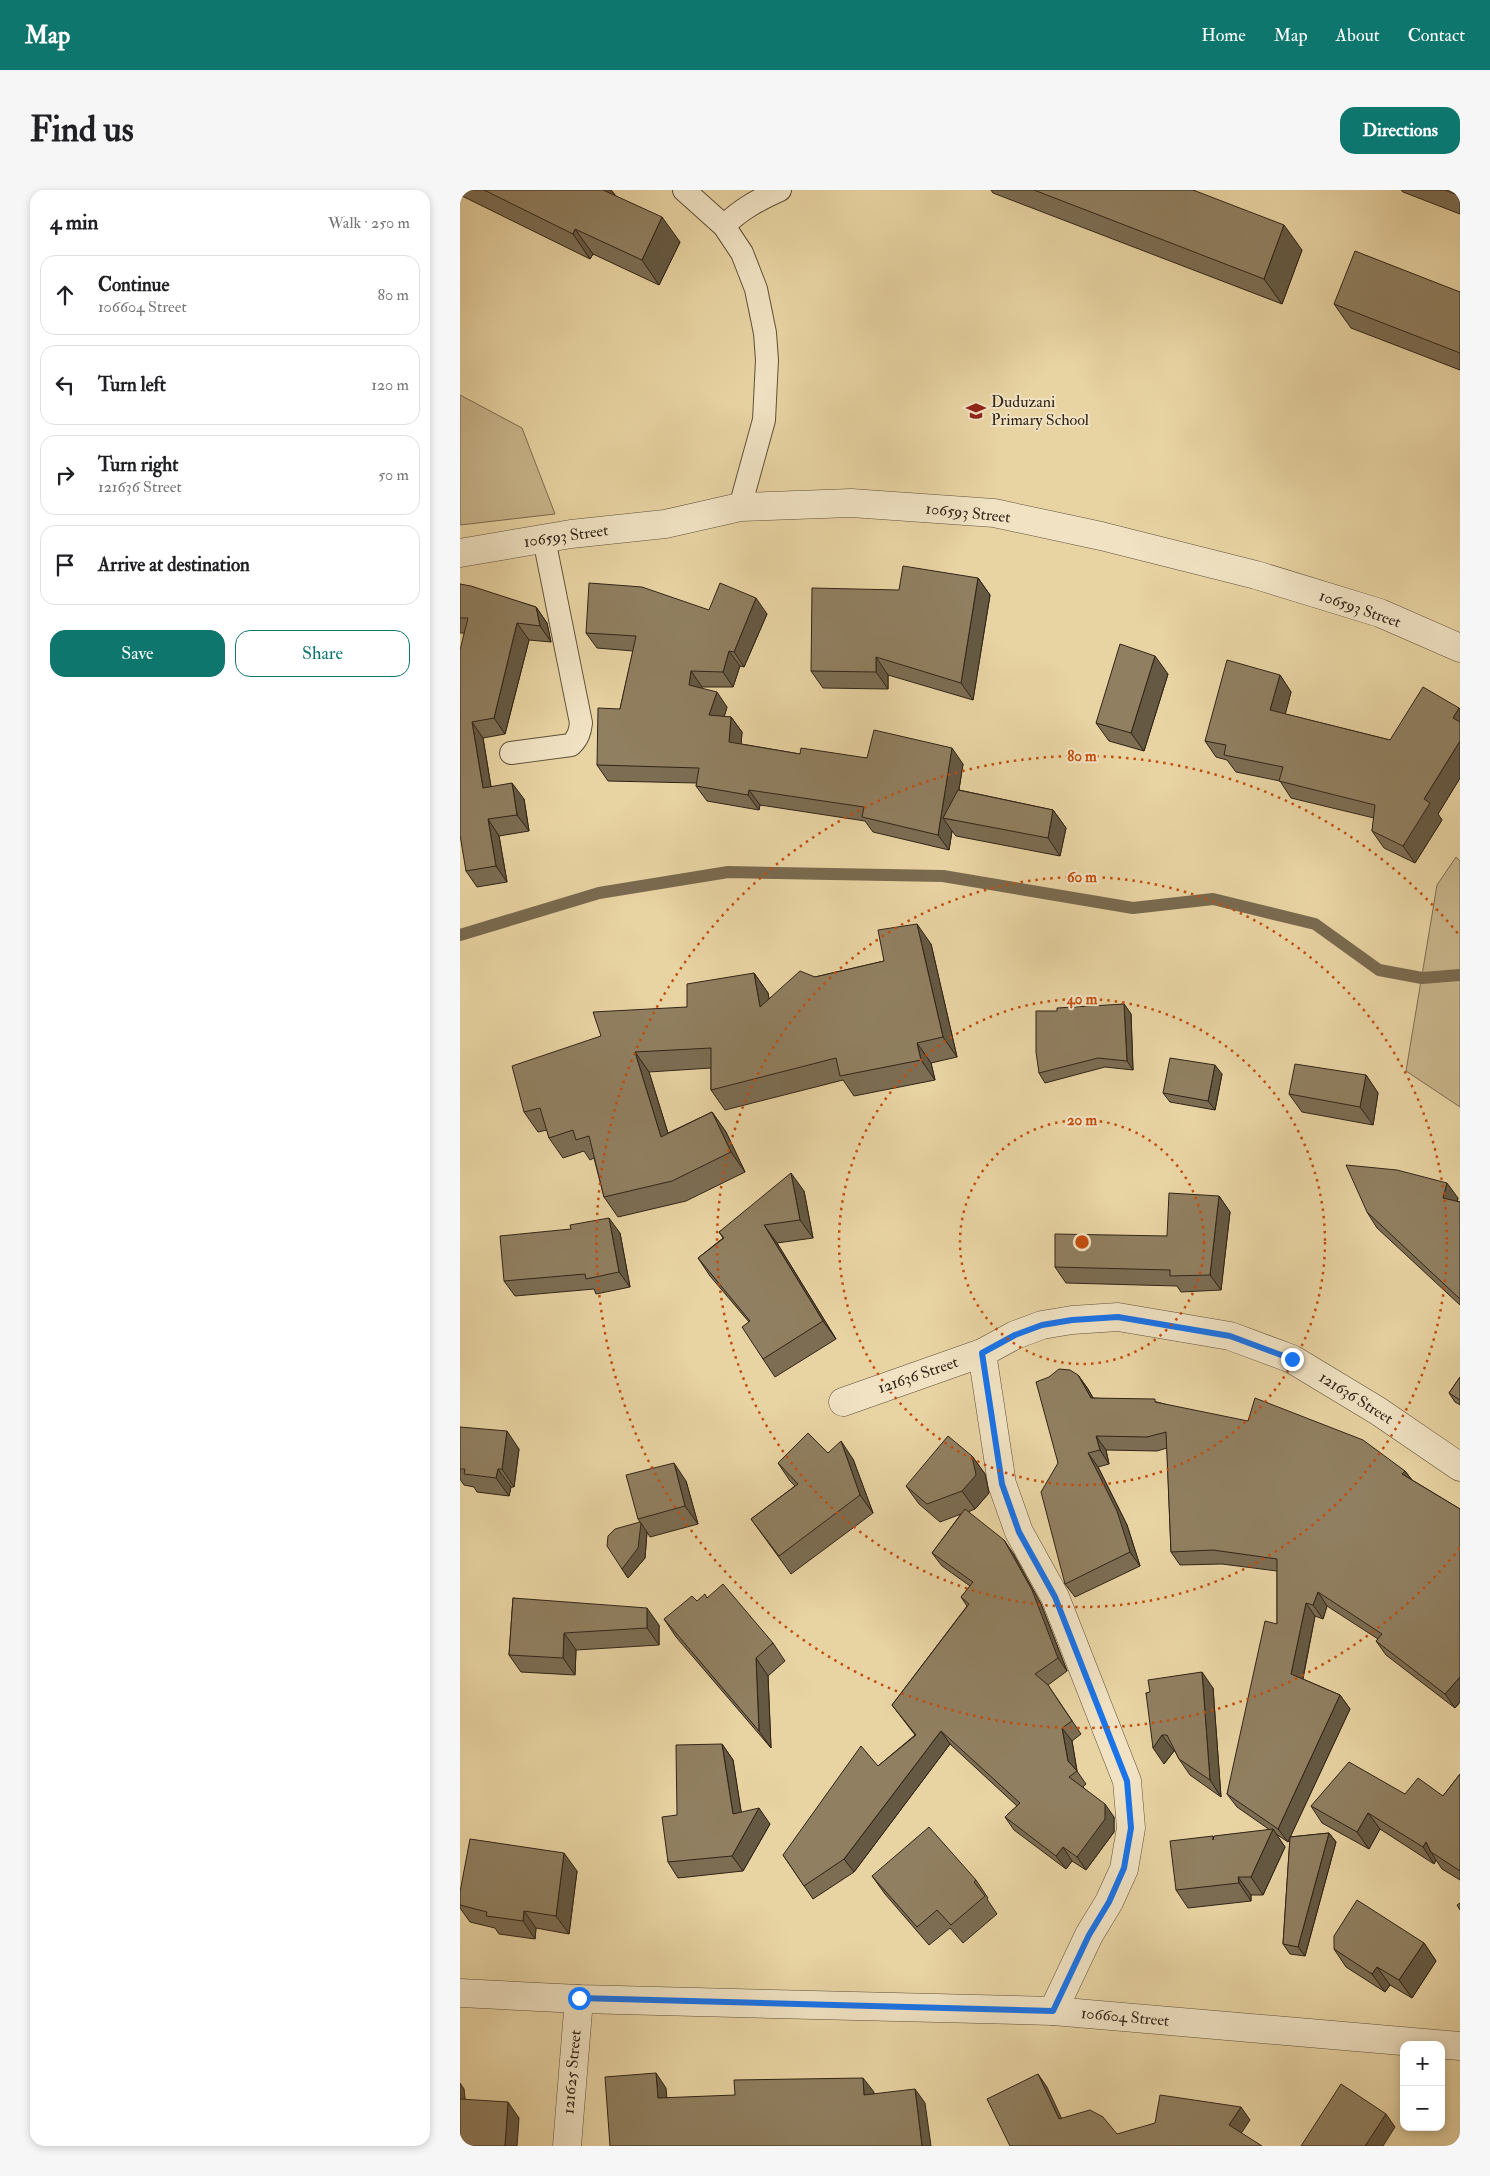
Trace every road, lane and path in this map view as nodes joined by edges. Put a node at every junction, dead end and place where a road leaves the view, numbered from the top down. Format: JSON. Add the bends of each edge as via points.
{"nodes":[{"id":1,"x":684,"y":190,"type":"edge"},
{"id":2,"x":780,"y":190,"type":"edge"},
{"id":3,"x":724,"y":226,"type":"junction"},
{"id":4,"x":740,"y":507,"type":"junction"},
{"id":5,"x":544,"y":538,"type":"junction"},
{"id":6,"x":460,"y":553,"type":"edge"},
{"id":7,"x":1460,"y":648,"type":"edge"},
{"id":8,"x":511,"y":753,"type":"dead end"},
{"id":9,"x":982,"y":1353,"type":"junction"},
{"id":10,"x":843,"y":1402,"type":"dead end"},
{"id":11,"x":1460,"y":1467,"type":"edge"},
{"id":12,"x":460,"y":1993,"type":"edge"},
{"id":13,"x":579,"y":1998,"type":"junction"},
{"id":14,"x":1053,"y":2011,"type":"junction"},
{"id":15,"x":1460,"y":2046,"type":"edge"},
{"id":16,"x":567,"y":2146,"type":"edge"}],
"edges":[{"from":1,"to":3,"type":"lane"},
{"from":2,"to":3,"type":"lane","via":[[751,203]]},
{"from":3,"to":4,"type":"lane","via":[[752,273],[765,332],[764,420]]},
{"from":4,"to":5,"type":"street","name":"106593 Street","via":[[665,524]]},
{"from":4,"to":7,"type":"street","name":"106593 Street","via":[[851,503],[994,513],[1256,575],[1380,613]]},
{"from":5,"to":6,"type":"street","name":"106593 Street"},
{"from":5,"to":8,"type":"lane","via":[[581,723],[580,732],[571,745]]},
{"from":9,"to":10,"type":"street","name":"121636 Street"},
{"from":9,"to":11,"type":"street","name":"121636 Street","via":[[1042,1325],[1072,1320],[1118,1317],[1230,1336],[1292,1359],[1378,1411]]},
{"from":9,"to":14,"type":"street","via":[[1002,1484],[1019,1532],[1055,1597],[1127,1781],[1131,1828],[1124,1868]]},
{"from":12,"to":13,"type":"street","name":"106604 Street"},
{"from":13,"to":14,"type":"street","name":"106604 Street"},
{"from":13,"to":16,"type":"street","name":"121625 Street"},
{"from":14,"to":15,"type":"street","name":"106604 Street"}]}
